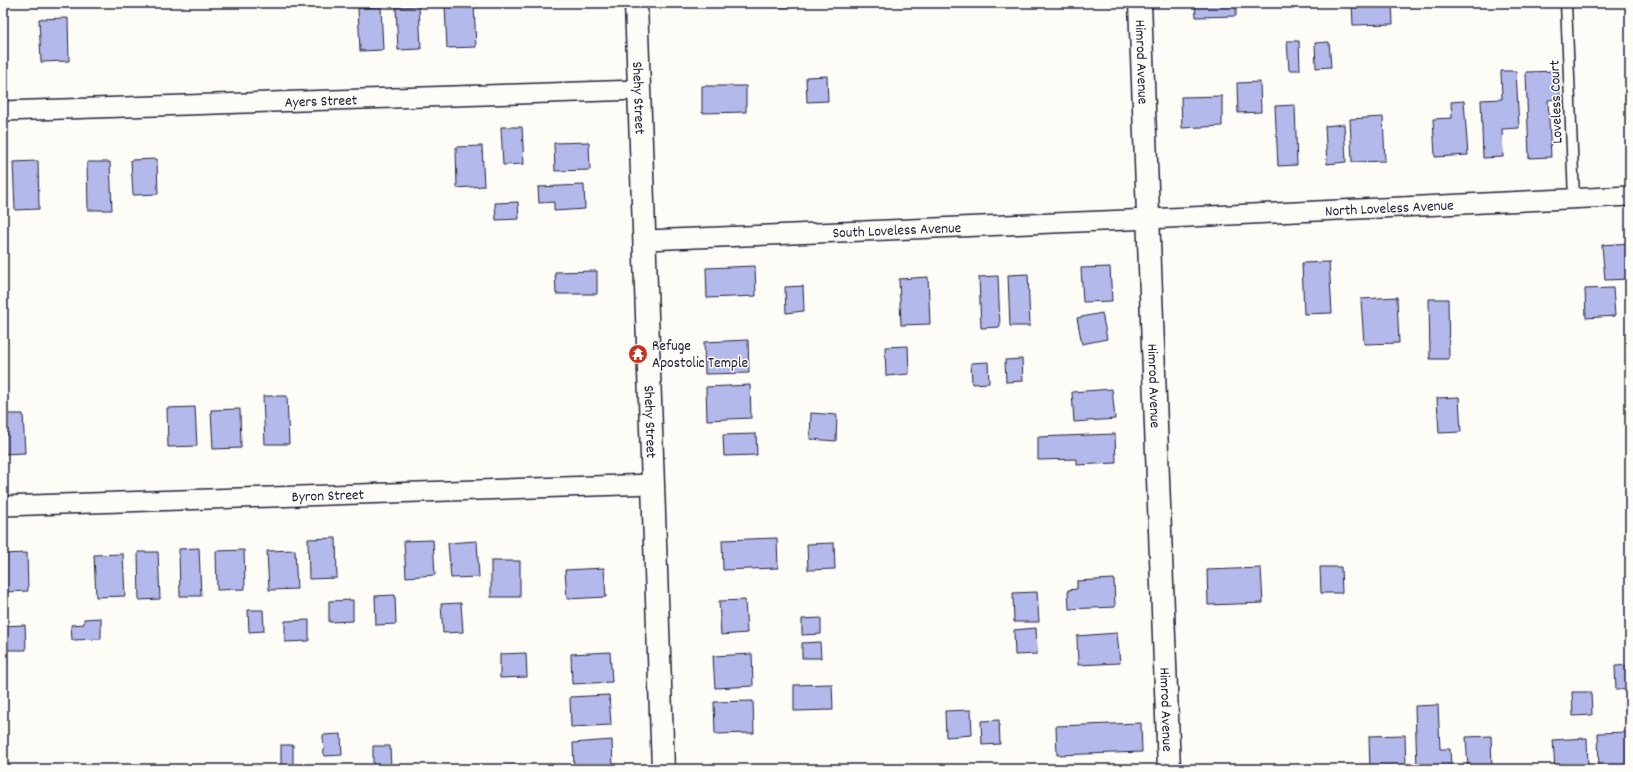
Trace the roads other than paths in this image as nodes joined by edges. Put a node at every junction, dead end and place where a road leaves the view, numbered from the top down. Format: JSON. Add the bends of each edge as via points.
{"nodes":[{"id":1,"x":636,"y":3,"type":"edge"},
{"id":2,"x":1140,"y":3,"type":"edge"},
{"id":3,"x":1566,"y":3,"type":"edge"},
{"id":4,"x":638,"y":90,"type":"junction"},
{"id":5,"x":3,"y":111,"type":"edge"},
{"id":6,"x":1630,"y":196,"type":"edge"},
{"id":7,"x":1574,"y":199,"type":"junction"},
{"id":8,"x":1148,"y":219,"type":"junction"},
{"id":9,"x":646,"y":240,"type":"junction"},
{"id":10,"x":653,"y":484,"type":"junction"},
{"id":11,"x":3,"y":506,"type":"edge"},
{"id":12,"x":663,"y":769,"type":"edge"},
{"id":13,"x":1169,"y":769,"type":"edge"}],
"edges":[{"from":1,"to":4,"type":"street","name":"Shehy Street"},
{"from":2,"to":8,"type":"street","name":"Himrod Avenue"},
{"from":3,"to":7,"type":"lane","name":"Loveless Court"},
{"from":4,"to":5,"type":"street","name":"Ayers Street"},
{"from":4,"to":9,"type":"street","name":"Shehy Street"},
{"from":6,"to":7,"type":"street","name":"North Loveless Avenue"},
{"from":7,"to":8,"type":"street","name":"North Loveless Avenue"},
{"from":8,"to":9,"type":"street","name":"South Loveless Avenue"},
{"from":8,"to":13,"type":"street","name":"Himrod Avenue"},
{"from":9,"to":10,"type":"street","name":"Shehy Street"},
{"from":10,"to":11,"type":"street","name":"Byron Street"},
{"from":10,"to":12,"type":"street","name":"Shehy Street"}]}
